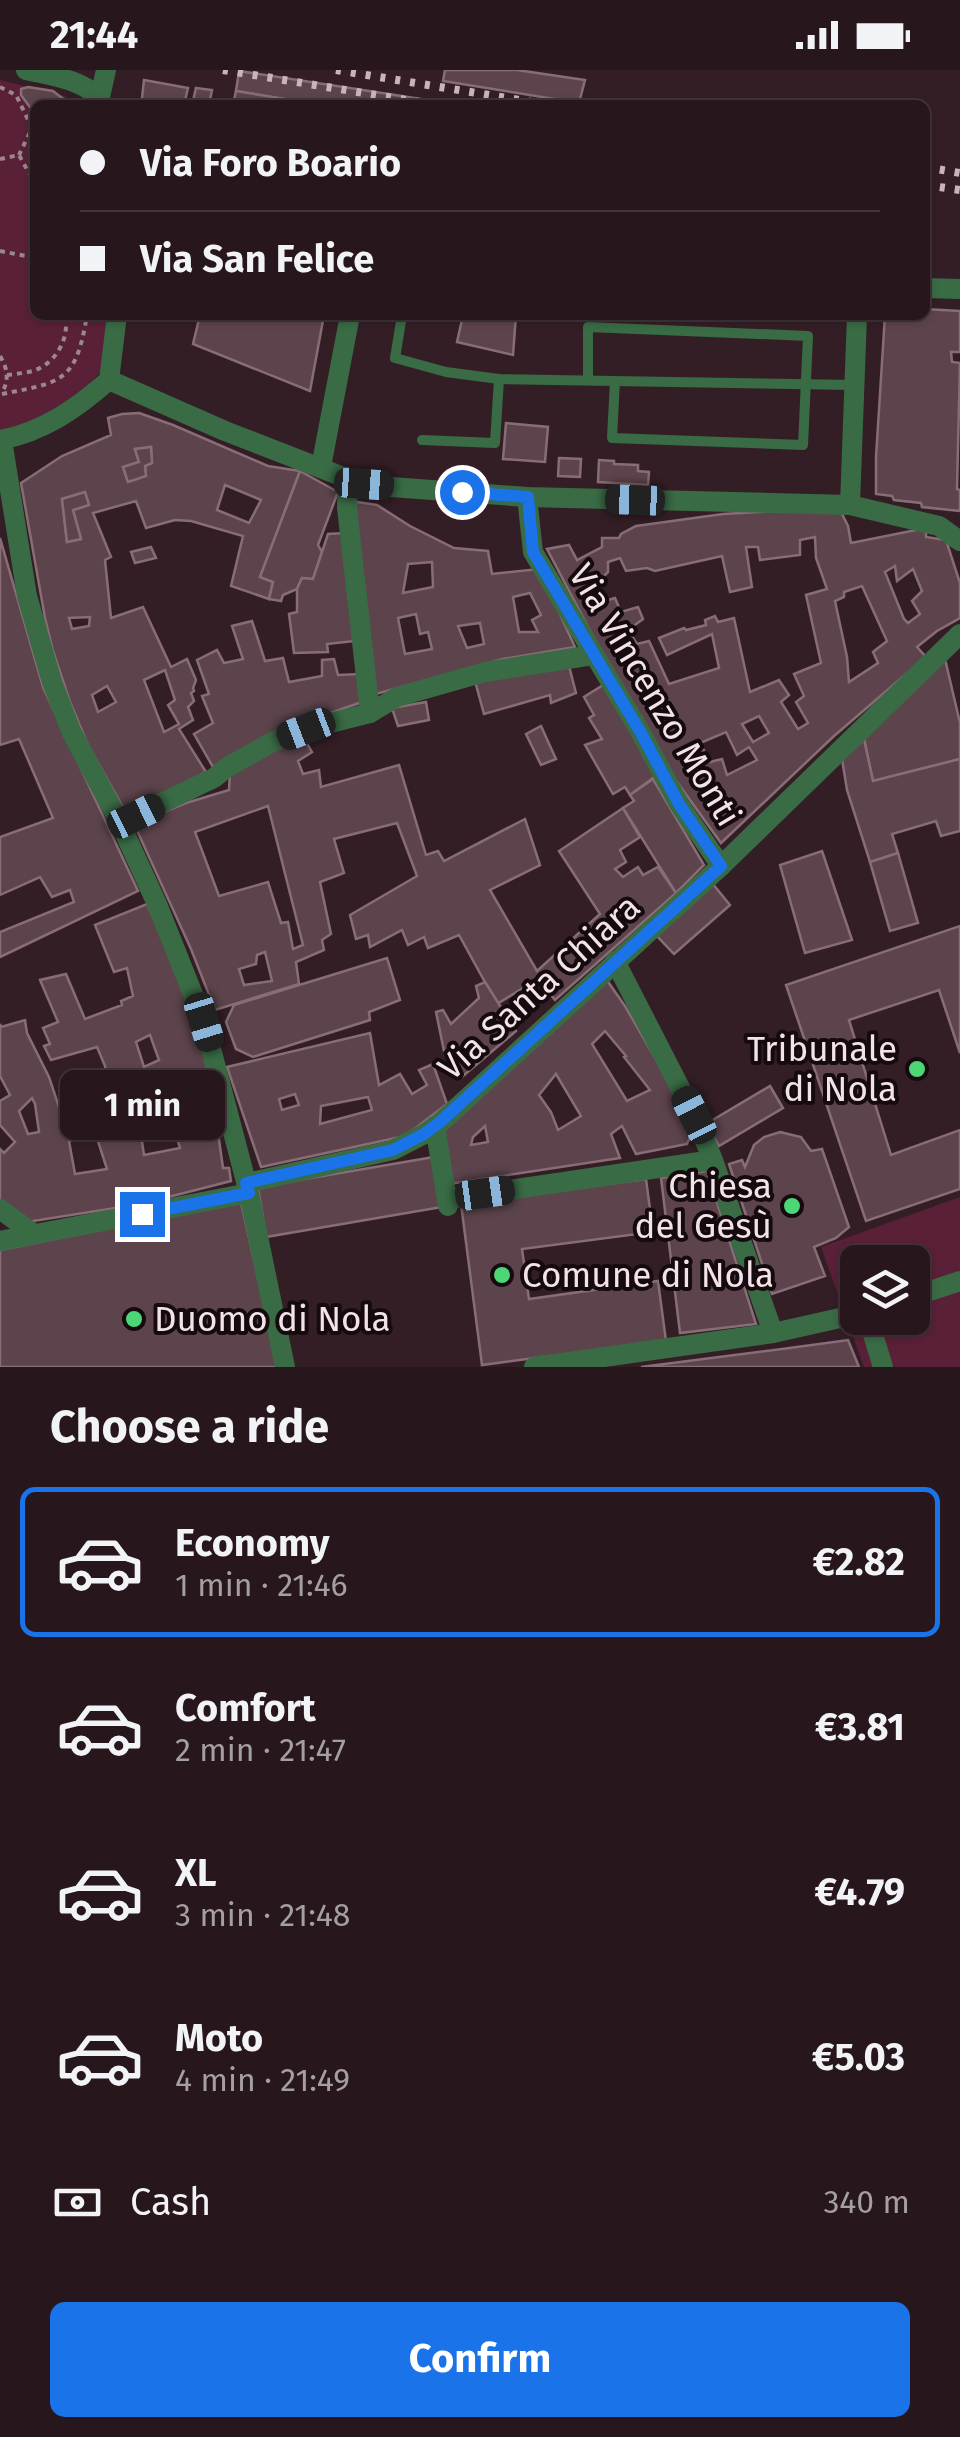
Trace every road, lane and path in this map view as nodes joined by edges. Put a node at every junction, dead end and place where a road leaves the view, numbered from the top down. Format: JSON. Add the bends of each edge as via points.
{"nodes":[{"id":1,"x":26,"y":70,"type":"edge"},
{"id":2,"x":106,"y":70,"type":"edge"},
{"id":3,"x":0,"y":87,"type":"edge"},
{"id":4,"x":100,"y":100,"type":"edge"},
{"id":5,"x":101,"y":100,"type":"edge"},
{"id":6,"x":30,"y":121,"type":"edge"},
{"id":7,"x":30,"y":135,"type":"edge"},
{"id":8,"x":19,"y":154,"type":"junction"},
{"id":9,"x":0,"y":160,"type":"edge"},
{"id":10,"x":30,"y":175,"type":"edge"},
{"id":11,"x":0,"y":251,"type":"edge"},
{"id":12,"x":30,"y":257,"type":"edge"},
{"id":13,"x":930,"y":288,"type":"edge"},
{"id":14,"x":960,"y":289,"type":"edge"},
{"id":15,"x":66,"y":320,"type":"edge"},
{"id":16,"x":86,"y":320,"type":"edge"},
{"id":17,"x":116,"y":320,"type":"edge"},
{"id":18,"x":349,"y":320,"type":"edge"},
{"id":19,"x":401,"y":320,"type":"edge"},
{"id":20,"x":856,"y":320,"type":"edge"},
{"id":21,"x":0,"y":356,"type":"edge"},
{"id":22,"x":8,"y":375,"type":"junction"},
{"id":23,"x":498,"y":379,"type":"junction"},
{"id":24,"x":109,"y":380,"type":"junction"},
{"id":25,"x":588,"y":380,"type":"junction"},
{"id":26,"x":615,"y":382,"type":"junction"},
{"id":27,"x":806,"y":385,"type":"junction"},
{"id":28,"x":854,"y":385,"type":"junction"},
{"id":29,"x":1,"y":395,"type":"edge"},
{"id":30,"x":1,"y":440,"type":"edge"},
{"id":31,"x":422,"y":440,"type":"dead end"},
{"id":32,"x":322,"y":467,"type":"junction"},
{"id":33,"x":348,"y":480,"type":"junction"},
{"id":34,"x":528,"y":497,"type":"junction"},
{"id":35,"x":850,"y":505,"type":"junction"},
{"id":36,"x":7,"y":526,"type":"edge"},
{"id":37,"x":960,"y":541,"type":"edge"},
{"id":38,"x":960,"y":634,"type":"edge"},
{"id":39,"x":593,"y":655,"type":"junction"},
{"id":40,"x":370,"y":713,"type":"junction"},
{"id":41,"x":120,"y":823,"type":"junction"},
{"id":42,"x":721,"y":866,"type":"junction"},
{"id":43,"x":615,"y":961,"type":"junction"},
{"id":44,"x":435,"y":1126,"type":"junction"},
{"id":45,"x":713,"y":1160,"type":"junction"},
{"id":46,"x":248,"y":1188,"type":"junction"},
{"id":47,"x":0,"y":1209,"type":"edge"},
{"id":48,"x":34,"y":1234,"type":"junction"},
{"id":49,"x":0,"y":1241,"type":"edge"},
{"id":50,"x":960,"y":1281,"type":"edge"},
{"id":51,"x":930,"y":1291,"type":"edge"},
{"id":52,"x":840,"y":1318,"type":"edge"},
{"id":53,"x":773,"y":1333,"type":"junction"},
{"id":54,"x":873,"y":1335,"type":"edge"},
{"id":55,"x":285,"y":1367,"type":"edge"},
{"id":56,"x":534,"y":1367,"type":"edge"},
{"id":57,"x":883,"y":1367,"type":"edge"}],
"edges":[{"from":1,"to":4,"type":"street","via":[[62,78]]},
{"from":2,"to":5,"type":"street"},
{"from":3,"to":6,"type":"path","via":[[16,95]]},
{"from":7,"to":8,"type":"path"},
{"from":8,"to":9,"type":"path"},
{"from":8,"to":10,"type":"path"},
{"from":11,"to":12,"type":"path"},
{"from":13,"to":14,"type":"street"},
{"from":15,"to":22,"type":"path","via":[[65,337],[47,364]]},
{"from":16,"to":29,"type":"path","via":[[76,360],[58,380]]},
{"from":17,"to":24,"type":"street"},
{"from":18,"to":32,"type":"street"},
{"from":19,"to":23,"type":"lane","via":[[395,358]]},
{"from":20,"to":28,"type":"street"},
{"from":21,"to":22,"type":"path"},
{"from":22,"to":29,"type":"path"},
{"from":23,"to":25,"type":"lane"},
{"from":23,"to":31,"type":"lane","via":[[495,444]]},
{"from":24,"to":30,"type":"street","via":[[44,428]]},
{"from":24,"to":32,"type":"street"},
{"from":25,"to":26,"type":"lane"},
{"from":25,"to":27,"type":"lane","via":[[588,328],[808,336]]},
{"from":26,"to":27,"type":"lane"},
{"from":26,"to":27,"type":"lane","via":[[612,438],[803,445]]},
{"from":27,"to":28,"type":"lane"},
{"from":28,"to":35,"type":"street"},
{"from":30,"to":36,"type":"street"},
{"from":32,"to":33,"type":"street"},
{"from":33,"to":34,"type":"street"},
{"from":33,"to":40,"type":"street"},
{"from":34,"to":35,"type":"street"},
{"from":34,"to":39,"type":"street","name":"Via Vincenzo Monti","via":[[533,552]]},
{"from":35,"to":37,"type":"street","via":[[938,526]]},
{"from":36,"to":41,"type":"street","via":[[52,682]]},
{"from":38,"to":42,"type":"street","name":"Via Santa Chiara"},
{"from":39,"to":40,"type":"street","via":[[485,672],[397,696]]},
{"from":39,"to":42,"type":"street","name":"Via Vincenzo Monti"},
{"from":40,"to":41,"type":"street","via":[[272,742]]},
{"from":41,"to":46,"type":"street","via":[[204,1022]]},
{"from":42,"to":43,"type":"street","name":"Via Santa Chiara"},
{"from":43,"to":44,"type":"street","name":"Via Santa Chiara"},
{"from":43,"to":45,"type":"street"},
{"from":44,"to":45,"type":"street","via":[[447,1202]]},
{"from":44,"to":46,"type":"street","name":"Via Santa Chiara","via":[[393,1150]]},
{"from":45,"to":53,"type":"street"},
{"from":46,"to":48,"type":"street","name":"Via Santa Chiara"},
{"from":46,"to":55,"type":"street"},
{"from":47,"to":48,"type":"street"},
{"from":48,"to":49,"type":"street","name":"Via Santa Chiara"},
{"from":50,"to":51,"type":"street"},
{"from":52,"to":53,"type":"street"},
{"from":53,"to":56,"type":"street"},
{"from":54,"to":57,"type":"street"}]}
